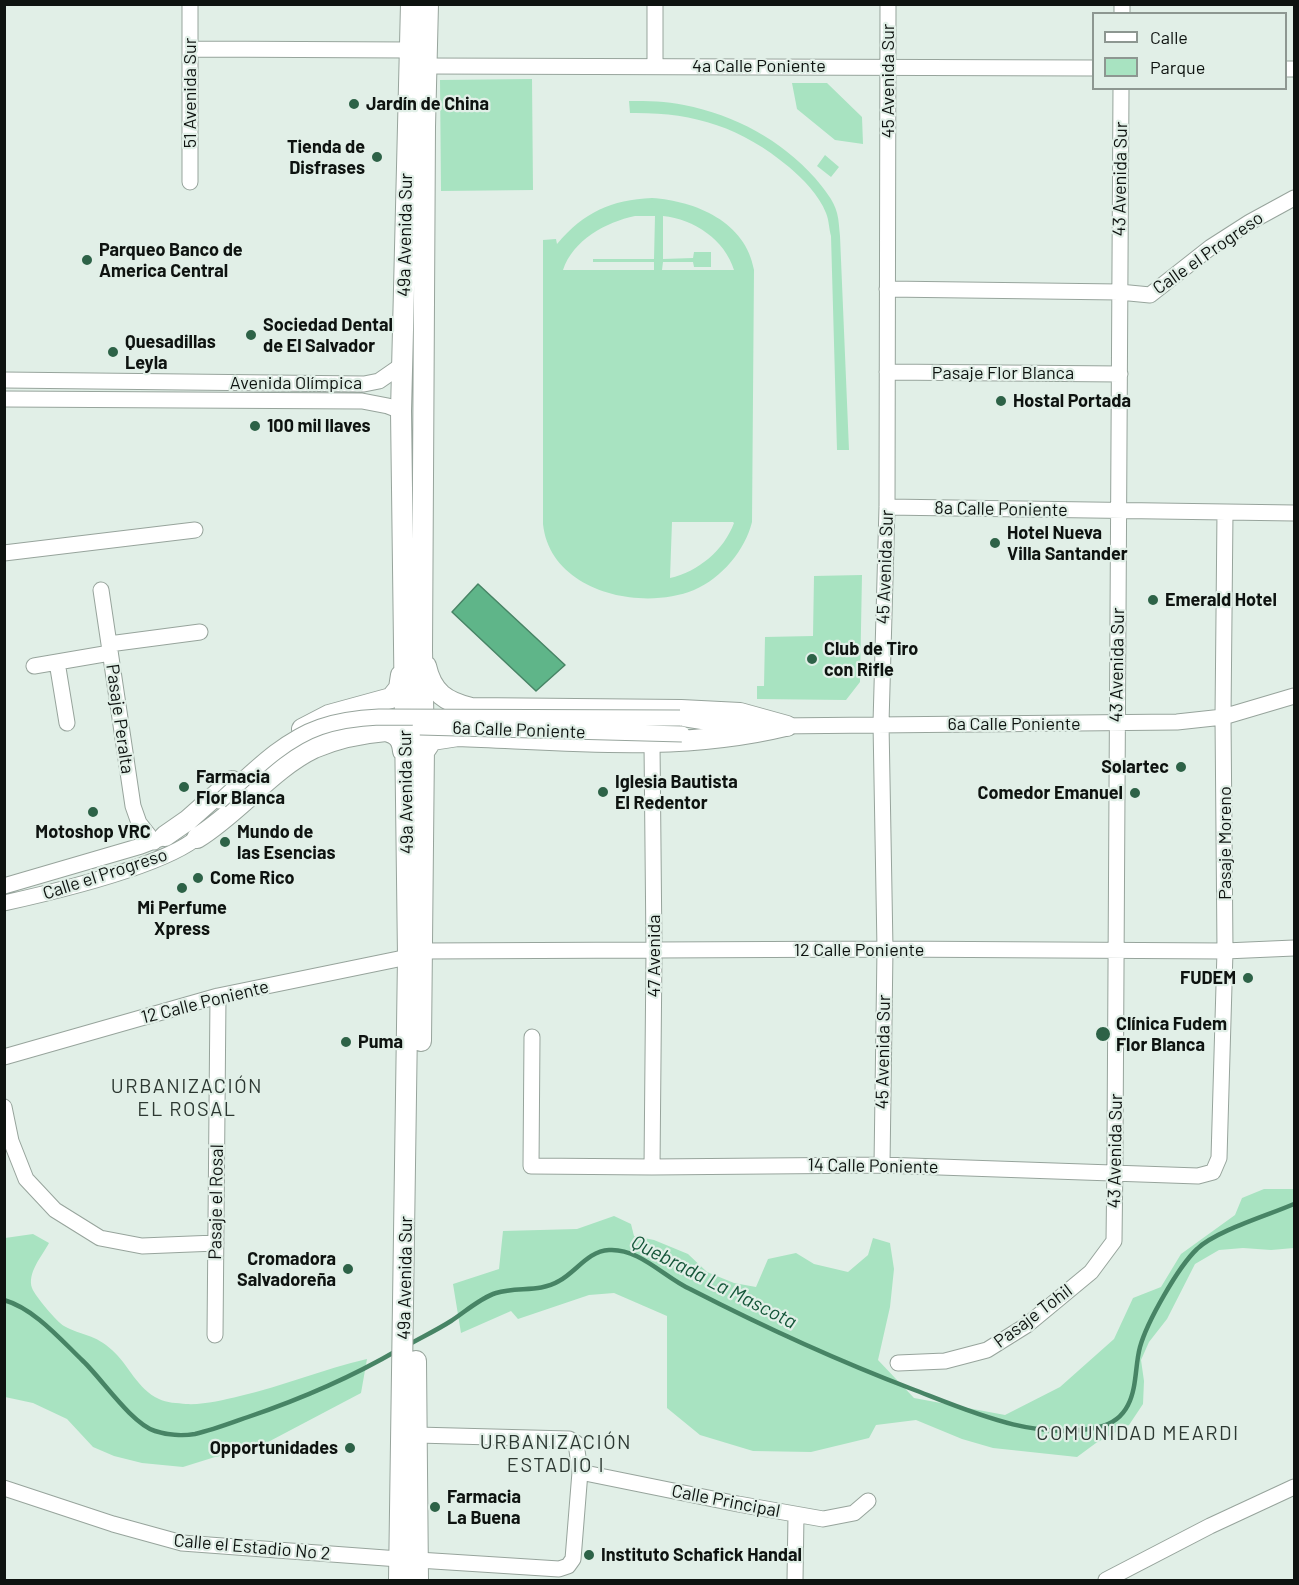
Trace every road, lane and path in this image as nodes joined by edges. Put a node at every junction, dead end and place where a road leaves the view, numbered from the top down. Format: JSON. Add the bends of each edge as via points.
{"nodes":[{"id":1,"x":190,"y":4,"type":"edge"},
{"id":2,"x":411,"y":4,"type":"edge"},
{"id":3,"x":428,"y":4,"type":"edge"},
{"id":4,"x":655,"y":4,"type":"edge"},
{"id":5,"x":888,"y":4,"type":"edge"},
{"id":6,"x":191,"y":49,"type":"junction"},
{"id":7,"x":409,"y":50,"type":"junction"},
{"id":8,"x":656,"y":65,"type":"junction"},
{"id":9,"x":425,"y":66,"type":"junction"},
{"id":10,"x":888,"y":67,"type":"junction"},
{"id":11,"x":1092,"y":68,"type":"edge"},
{"id":12,"x":1121,"y":90,"type":"edge"},
{"id":13,"x":190,"y":182,"type":"dead end"},
{"id":14,"x":1294,"y":198,"type":"edge"},
{"id":15,"x":887,"y":289,"type":"junction"},
{"id":16,"x":1119,"y":292,"type":"junction"},
{"id":17,"x":402,"y":365,"type":"junction"},
{"id":18,"x":887,"y":372,"type":"junction"},
{"id":19,"x":1120,"y":374,"type":"junction"},
{"id":20,"x":4,"y":380,"type":"edge"},
{"id":21,"x":4,"y":399,"type":"edge"},
{"id":22,"x":401,"y":411,"type":"junction"},
{"id":23,"x":887,"y":507,"type":"junction"},
{"id":24,"x":1120,"y":511,"type":"junction"},
{"id":25,"x":1225,"y":512,"type":"junction"},
{"id":26,"x":1294,"y":513,"type":"edge"},
{"id":27,"x":195,"y":530,"type":"dead end"},
{"id":28,"x":4,"y":553,"type":"edge"},
{"id":29,"x":101,"y":590,"type":"dead end"},
{"id":30,"x":200,"y":632,"type":"dead end"},
{"id":31,"x":110,"y":649,"type":"junction"},
{"id":32,"x":422,"y":650,"type":"junction"},
{"id":33,"x":404,"y":658,"type":"junction"},
{"id":34,"x":57,"y":662,"type":"junction"},
{"id":35,"x":34,"y":666,"type":"dead end"},
{"id":36,"x":1294,"y":696,"type":"edge"},
{"id":37,"x":377,"y":702,"type":"junction"},
{"id":38,"x":453,"y":704,"type":"junction"},
{"id":39,"x":1223,"y":717,"type":"junction"},
{"id":40,"x":415,"y":722,"type":"junction"},
{"id":41,"x":67,"y":723,"type":"dead end"},
{"id":42,"x":880,"y":723,"type":"junction"},
{"id":43,"x":1116,"y":724,"type":"junction"},
{"id":44,"x":730,"y":726,"type":"junction"},
{"id":45,"x":787,"y":726,"type":"junction"},
{"id":46,"x":373,"y":732,"type":"junction"},
{"id":47,"x":458,"y":736,"type":"junction"},
{"id":48,"x":651,"y":744,"type":"junction"},
{"id":49,"x":424,"y":752,"type":"junction"},
{"id":50,"x":405,"y":766,"type":"junction"},
{"id":51,"x":223,"y":804,"type":"junction"},
{"id":52,"x":197,"y":838,"type":"junction"},
{"id":53,"x":160,"y":839,"type":"junction"},
{"id":54,"x":4,"y":886,"type":"edge"},
{"id":55,"x":4,"y":903,"type":"edge"},
{"id":56,"x":1294,"y":948,"type":"edge"},
{"id":57,"x":885,"y":949,"type":"junction"},
{"id":58,"x":654,"y":951,"type":"junction"},
{"id":59,"x":1118,"y":951,"type":"junction"},
{"id":60,"x":1225,"y":951,"type":"junction"},
{"id":61,"x":416,"y":954,"type":"junction"},
{"id":62,"x":218,"y":996,"type":"junction"},
{"id":63,"x":532,"y":1037,"type":"dead end"},
{"id":64,"x":4,"y":1057,"type":"edge"},
{"id":65,"x":4,"y":1107,"type":"edge"},
{"id":66,"x":882,"y":1165,"type":"junction"},
{"id":67,"x":652,"y":1167,"type":"junction"},
{"id":68,"x":1213,"y":1172,"type":"joint"},
{"id":69,"x":1115,"y":1173,"type":"junction"},
{"id":70,"x":1114,"y":1241,"type":"joint"},
{"id":71,"x":216,"y":1243,"type":"junction"},
{"id":72,"x":410,"y":1311,"type":"junction"},
{"id":73,"x":215,"y":1335,"type":"dead end"},
{"id":74,"x":898,"y":1363,"type":"dead end"},
{"id":75,"x":417,"y":1435,"type":"junction"},
{"id":76,"x":580,"y":1472,"type":"junction"},
{"id":77,"x":1294,"y":1487,"type":"edge"},
{"id":78,"x":4,"y":1488,"type":"edge"},
{"id":79,"x":868,"y":1501,"type":"dead end"},
{"id":80,"x":796,"y":1515,"type":"junction"},
{"id":81,"x":409,"y":1559,"type":"junction"},
{"id":82,"x":1110,"y":1579,"type":"edge"},
{"id":83,"x":399,"y":1581,"type":"edge"},
{"id":84,"x":418,"y":1581,"type":"edge"},
{"id":85,"x":795,"y":1581,"type":"edge"}],
"edges":[{"from":1,"to":6,"type":"street","name":"51 Avenida Sur"},
{"from":2,"to":7,"type":"main road","name":"49a Avenida Sur"},
{"from":3,"to":9,"type":"main road","name":"49a Avenida Sur"},
{"from":4,"to":8,"type":"street"},
{"from":5,"to":10,"type":"street","name":"45 Avenida Sur"},
{"from":6,"to":7,"type":"street"},
{"from":6,"to":13,"type":"street","name":"51 Avenida Sur"},
{"from":7,"to":17,"type":"main road","name":"49a Avenida Sur"},
{"from":8,"to":9,"type":"street","name":"4a Calle Poniente"},
{"from":8,"to":10,"type":"street","name":"4a Calle Poniente"},
{"from":9,"to":32,"type":"main road","name":"49a Avenida Sur"},
{"from":10,"to":11,"type":"street","name":"4a Calle Poniente"},
{"from":10,"to":15,"type":"street","name":"45 Avenida Sur"},
{"from":12,"to":16,"type":"street","name":"43 Avenida Sur"},
{"from":14,"to":16,"type":"street","name":"Calle el Progreso","via":[[1211,247],[1150,295]]},
{"from":15,"to":16,"type":"street"},
{"from":15,"to":18,"type":"street","name":"45 Avenida Sur"},
{"from":16,"to":19,"type":"street","name":"43 Avenida Sur"},
{"from":17,"to":20,"type":"street","name":"Avenida Olímpica","via":[[379,381],[364,384]]},
{"from":17,"to":22,"type":"main road","name":"49a Avenida Sur"},
{"from":18,"to":19,"type":"street","name":"Pasaje Flor Blanca"},
{"from":18,"to":23,"type":"street","name":"45 Avenida Sur"},
{"from":19,"to":24,"type":"street","name":"43 Avenida Sur"},
{"from":21,"to":22,"type":"street","name":"Avenida Olímpica","via":[[362,401]]},
{"from":22,"to":33,"type":"main road","name":"49a Avenida Sur"},
{"from":23,"to":24,"type":"street","name":"8a Calle Poniente"},
{"from":23,"to":42,"type":"street","name":"45 Avenida Sur"},
{"from":24,"to":25,"type":"street","name":"8a Calle Poniente"},
{"from":24,"to":43,"type":"street","name":"43 Avenida Sur"},
{"from":25,"to":26,"type":"street","name":"8a Calle Poniente"},
{"from":25,"to":39,"type":"street","name":"Pasaje Moreno"},
{"from":27,"to":28,"type":"street"},
{"from":29,"to":31,"type":"street","name":"Pasaje Peralta"},
{"from":30,"to":31,"type":"street"},
{"from":31,"to":34,"type":"street"},
{"from":31,"to":53,"type":"street","name":"Pasaje Peralta","via":[[133,806],[139,823]]},
{"from":32,"to":38,"type":"main road","via":[[433,685]]},
{"from":32,"to":49,"type":"main road","name":"49a Avenida Sur"},
{"from":33,"to":37,"type":"main road","via":[[399,688],[391,698]]},
{"from":33,"to":50,"type":"main road","name":"49a Avenida Sur"},
{"from":34,"to":35,"type":"street"},
{"from":34,"to":41,"type":"street"},
{"from":36,"to":39,"type":"street","name":"6a Calle Poniente"},
{"from":37,"to":46,"type":"main road","via":[[385,721]]},
{"from":37,"to":53,"type":"main road","via":[[329,716],[285,740]]},
{"from":38,"to":45,"type":"main road","via":[[471,708],[740,713]]},
{"from":38,"to":47,"type":"main road","via":[[445,713],[445,725]]},
{"from":39,"to":43,"type":"street","name":"6a Calle Poniente"},
{"from":39,"to":60,"type":"street","name":"Pasaje Moreno"},
{"from":40,"to":44,"type":"street","name":"6a Calle Poniente","bridge":true,"via":[[680,718]]},
{"from":40,"to":44,"type":"street","name":"6a Calle Poniente","bridge":true,"via":[[682,734]]},
{"from":40,"to":51,"type":"street","name":"Calle el Progreso","bridge":true,"via":[[360,718],[318,727],[277,752]]},
{"from":42,"to":43,"type":"street","name":"6a Calle Poniente"},
{"from":42,"to":45,"type":"street","name":"6a Calle Poniente"},
{"from":42,"to":57,"type":"street","name":"45 Avenida Sur"},
{"from":43,"to":59,"type":"street","name":"43 Avenida Sur"},
{"from":44,"to":45,"type":"street","name":"6a Calle Poniente"},
{"from":45,"to":48,"type":"main road"},
{"from":46,"to":50,"type":"main road","via":[[393,732],[399,737]]},
{"from":46,"to":52,"type":"main road","via":[[326,743],[302,755],[219,825]]},
{"from":47,"to":48,"type":"main road"},
{"from":47,"to":49,"type":"main road","via":[[432,740]]},
{"from":48,"to":58,"type":"street","name":"47 Avenida"},
{"from":49,"to":61,"type":"main road","name":"49a Avenida Sur"},
{"from":50,"to":61,"type":"main road","name":"49a Avenida Sur"},
{"from":51,"to":52,"type":"street","name":"Calle el Progreso"},
{"from":51,"to":53,"type":"street","name":"Calle el Progreso"},
{"from":52,"to":55,"type":"street","name":"Calle el Progreso","via":[[172,853],[123,872]]},
{"from":53,"to":54,"type":"street","name":"Calle el Progreso"},
{"from":56,"to":60,"type":"street","name":"12 Calle Poniente"},
{"from":57,"to":58,"type":"street","name":"12 Calle Poniente"},
{"from":57,"to":59,"type":"street","name":"12 Calle Poniente"},
{"from":57,"to":66,"type":"street","name":"45 Avenida Sur"},
{"from":58,"to":61,"type":"street","name":"12 Calle Poniente"},
{"from":58,"to":67,"type":"street","name":"47 Avenida"},
{"from":59,"to":60,"type":"street","name":"12 Calle Poniente"},
{"from":59,"to":69,"type":"street","name":"43 Avenida Sur"},
{"from":60,"to":68,"type":"street","name":"Pasaje Moreno","via":[[1219,1158]]},
{"from":61,"to":62,"type":"street","name":"12 Calle Poniente"},
{"from":61,"to":72,"type":"main road","name":"49a Avenida Sur"},
{"from":62,"to":64,"type":"street","name":"12 Calle Poniente"},
{"from":62,"to":71,"type":"street","name":"Pasaje el Rosal"},
{"from":63,"to":67,"type":"street","name":"14 Calle Poniente","via":[[531,1166]]},
{"from":65,"to":71,"type":"street","via":[[10,1142],[26,1179],[55,1210],[100,1238],[142,1246]]},
{"from":66,"to":67,"type":"street","name":"14 Calle Poniente"},
{"from":66,"to":69,"type":"street","name":"14 Calle Poniente"},
{"from":68,"to":69,"type":"street","name":"14 Calle Poniente","via":[[1198,1176]]},
{"from":69,"to":70,"type":"street","name":"43 Avenida Sur"},
{"from":70,"to":74,"type":"street","name":"Pasaje Tohil","via":[[1091,1272],[1027,1325],[987,1350],[945,1361]]},
{"from":71,"to":73,"type":"street","name":"Pasaje el Rosal"},
{"from":72,"to":75,"type":"main road","name":"49a Avenida Sur","via":[[416,1344]]},
{"from":72,"to":81,"type":"main road","name":"49a Avenida Sur","via":[[403,1362]]},
{"from":75,"to":76,"type":"street","via":[[569,1439],[576,1443]]},
{"from":75,"to":81,"type":"main road","name":"49a Avenida Sur"},
{"from":76,"to":80,"type":"street","name":"Calle Principal"},
{"from":76,"to":81,"type":"street","name":"Calle el Estadio No 2","via":[[573,1559],[568,1566],[559,1569]]},
{"from":77,"to":82,"type":"street"},
{"from":78,"to":81,"type":"street","name":"Calle el Estadio No 2","via":[[182,1543]]},
{"from":79,"to":80,"type":"street","name":"Calle Principal","via":[[854,1513],[823,1519]]},
{"from":80,"to":85,"type":"street"},
{"from":81,"to":83,"type":"main road","name":"49a Avenida Sur"},
{"from":81,"to":84,"type":"main road","name":"49a Avenida Sur"}]}
